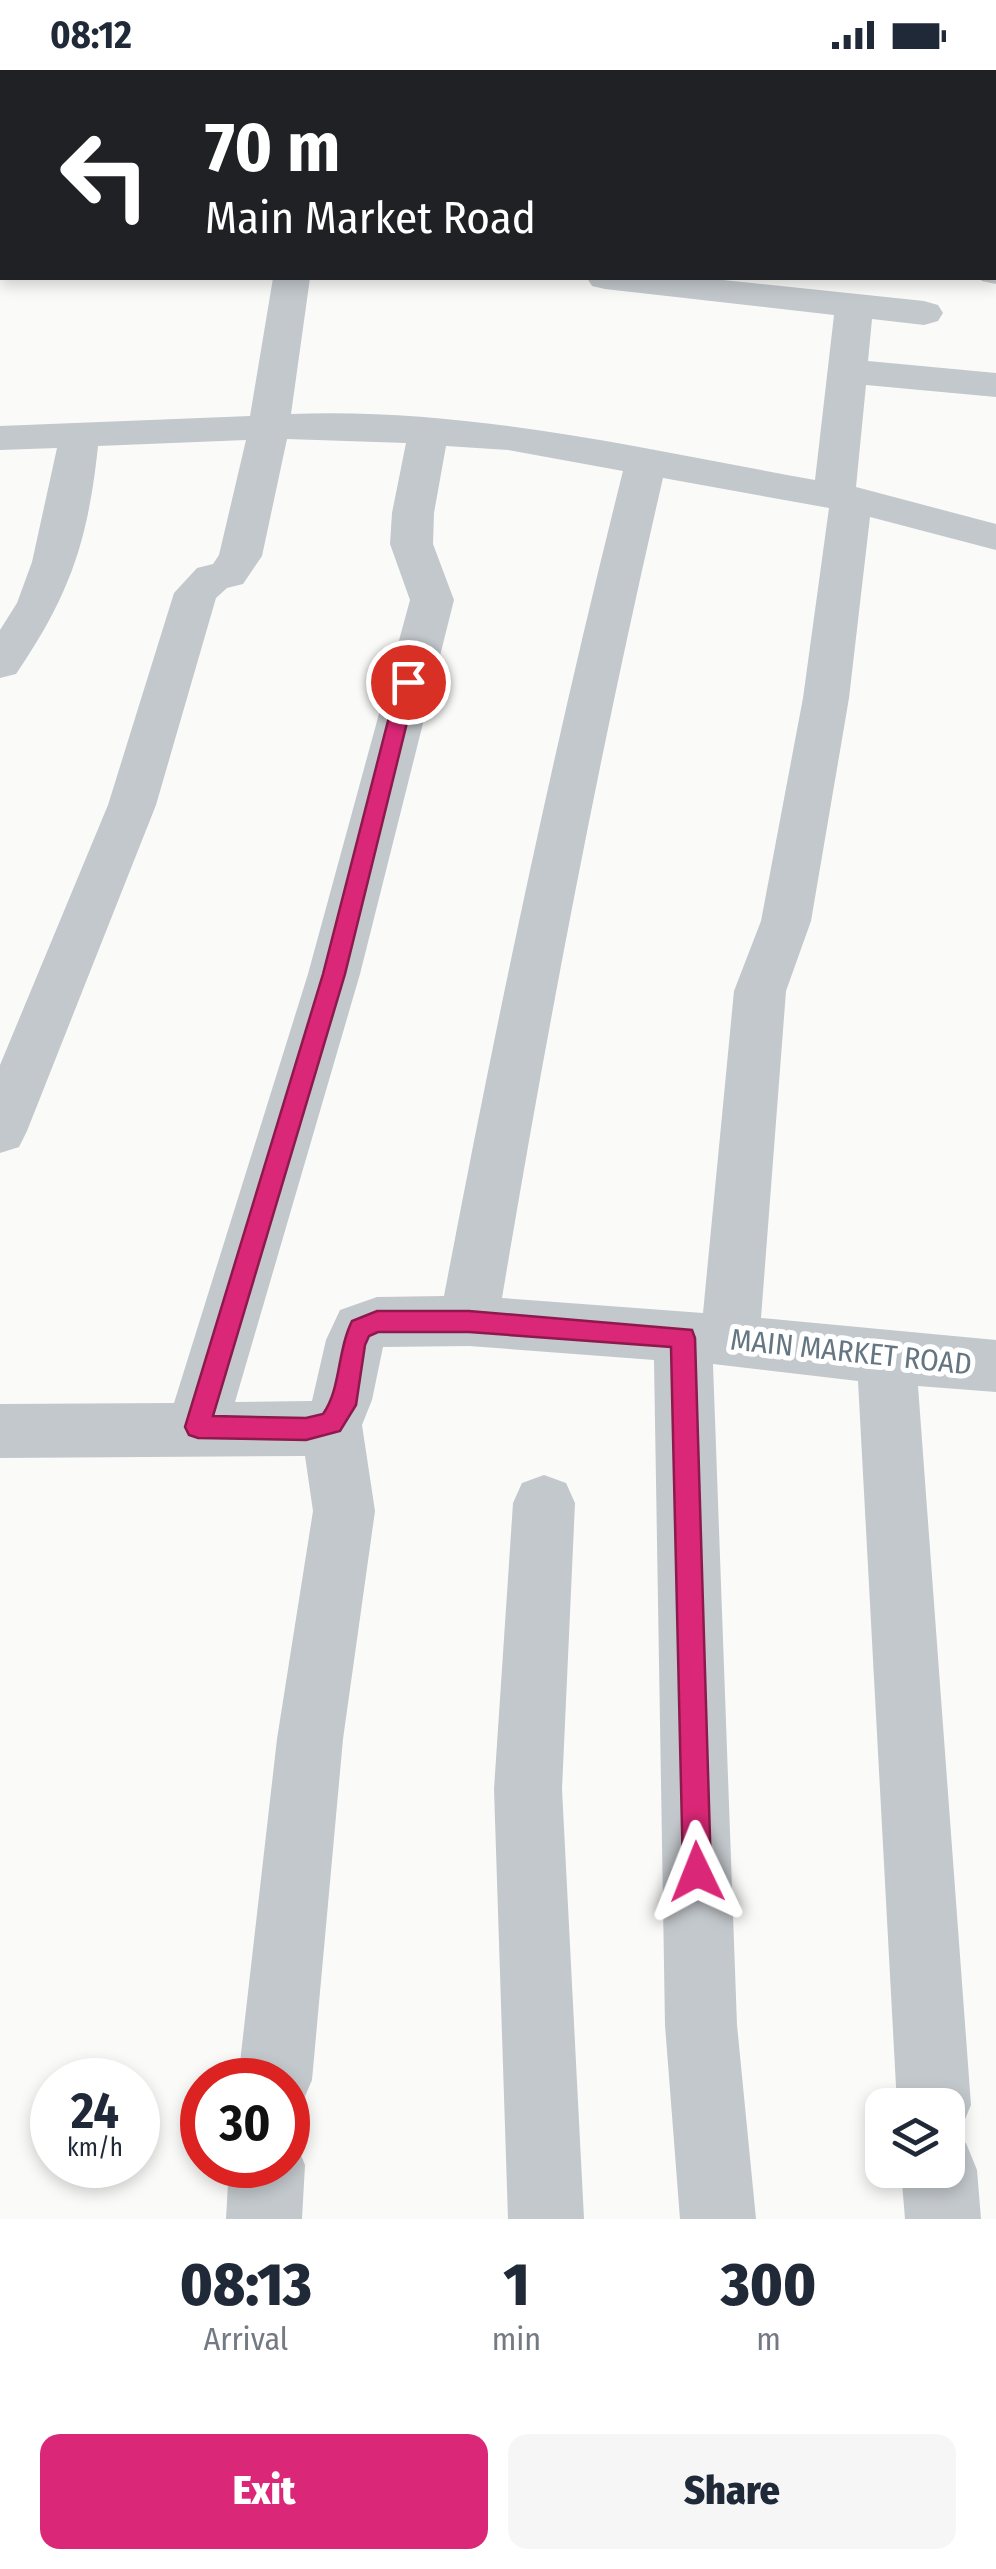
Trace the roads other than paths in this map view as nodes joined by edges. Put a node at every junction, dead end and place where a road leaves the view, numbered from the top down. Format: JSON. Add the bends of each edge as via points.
{"nodes":[{"id":1,"x":291,"y":280,"type":"edge"},
{"id":2,"x":622,"y":280,"type":"edge"},
{"id":3,"x":854,"y":306,"type":"junction"},
{"id":4,"x":924,"y":314,"type":"dead end"},
{"id":5,"x":846,"y":371,"type":"junction"},
{"id":6,"x":996,"y":385,"type":"edge"},
{"id":7,"x":272,"y":408,"type":"junction"},
{"id":8,"x":428,"y":432,"type":"junction"},
{"id":9,"x":79,"y":435,"type":"junction"},
{"id":10,"x":0,"y":438,"type":"edge"},
{"id":11,"x":646,"y":462,"type":"junction"},
{"id":12,"x":843,"y":497,"type":"junction"},
{"id":13,"x":996,"y":537,"type":"edge"},
{"id":14,"x":0,"y":662,"type":"edge"},
{"id":15,"x":0,"y":1131,"type":"edge"},
{"id":16,"x":469,"y":1322,"type":"junction"},
{"id":17,"x":707,"y":1339,"type":"junction"},
{"id":18,"x":886,"y":1358,"type":"junction"},
{"id":19,"x":996,"y":1366,"type":"edge"},
{"id":20,"x":331,"y":1423,"type":"junction"},
{"id":21,"x":198,"y":1427,"type":"junction"},
{"id":22,"x":0,"y":1431,"type":"edge"},
{"id":23,"x":544,"y":1503,"type":"dead end"},
{"id":24,"x":277,"y":2058,"type":"edge"},
{"id":25,"x":933,"y":2088,"type":"edge"},
{"id":26,"x":265,"y":2188,"type":"edge"},
{"id":27,"x":941,"y":2188,"type":"edge"},
{"id":28,"x":264,"y":2219,"type":"edge"},
{"id":29,"x":546,"y":2219,"type":"edge"},
{"id":30,"x":718,"y":2219,"type":"edge"},
{"id":31,"x":943,"y":2219,"type":"edge"}],
"edges":[{"from":1,"to":7,"type":"street"},
{"from":2,"to":3,"type":"street"},
{"from":3,"to":4,"type":"street"},
{"from":3,"to":5,"type":"street"},
{"from":5,"to":6,"type":"street"},
{"from":5,"to":12,"type":"street"},
{"from":7,"to":8,"type":"street","via":[[324,425]]},
{"from":7,"to":9,"type":"street"},
{"from":7,"to":15,"type":"street","via":[[240,556],[228,574],[196,593],[132,805]]},
{"from":8,"to":11,"type":"street"},
{"from":8,"to":21,"type":"street","via":[[411,542],[432,600],[334,974]]},
{"from":9,"to":10,"type":"street"},
{"from":9,"to":14,"type":"street","via":[[61,540],[38,606]]},
{"from":11,"to":12,"type":"street"},
{"from":11,"to":16,"type":"street","via":[[539,935]]},
{"from":12,"to":13,"type":"street"},
{"from":12,"to":17,"type":"street","via":[[826,698],[790,902],[760,991]]},
{"from":16,"to":17,"type":"street","name":"MAIN MARKET ROAD"},
{"from":16,"to":20,"type":"street","name":"MAIN MARKET ROAD","via":[[377,1322],[360,1328],[344,1405]]},
{"from":17,"to":18,"type":"street","name":"MAIN MARKET ROAD"},
{"from":17,"to":30,"type":"street","via":[[701,2025]]},
{"from":18,"to":19,"type":"street","name":"MAIN MARKET ROAD"},
{"from":18,"to":25,"type":"street"},
{"from":20,"to":21,"type":"street","via":[[306,1429]]},
{"from":20,"to":24,"type":"street","via":[[344,1510],[310,1740]]},
{"from":21,"to":22,"type":"street"},
{"from":23,"to":29,"type":"street","via":[[528,1789]]},
{"from":26,"to":28,"type":"street"},
{"from":27,"to":31,"type":"street"}]}
